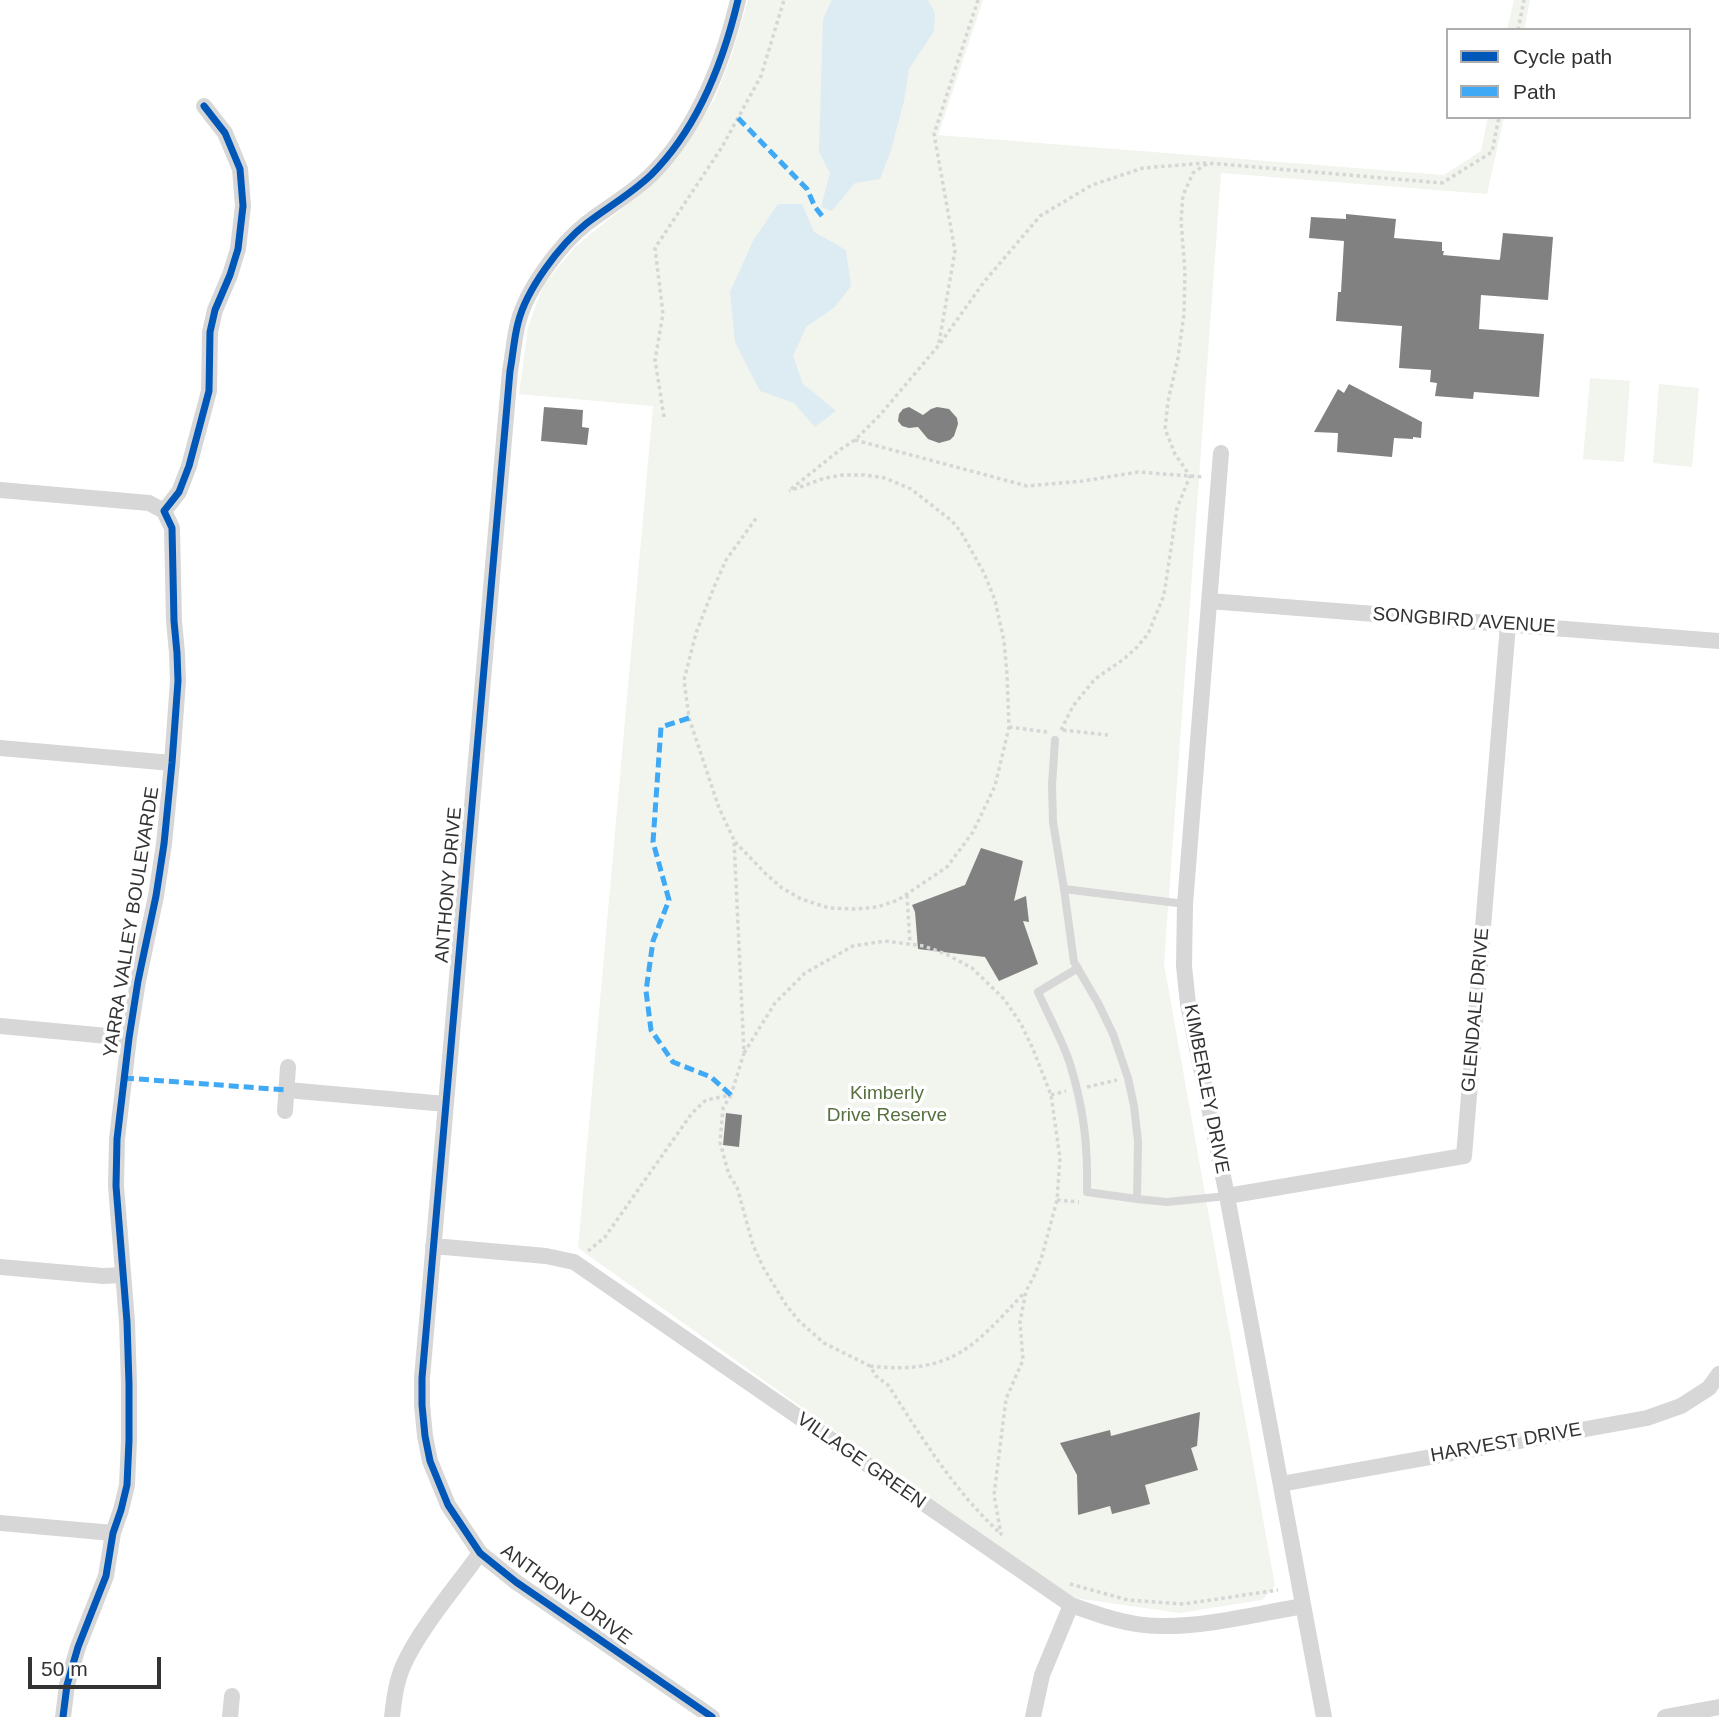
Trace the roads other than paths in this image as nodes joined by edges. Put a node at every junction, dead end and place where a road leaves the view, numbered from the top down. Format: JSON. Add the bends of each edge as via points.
{"nodes":[{"id":1,"x":737,"y":0,"type":"edge"},
{"id":2,"x":204,"y":106,"type":"dead end"},
{"id":3,"x":1221,"y":453,"type":"dead end"},
{"id":4,"x":0,"y":490,"type":"edge"},
{"id":5,"x":164,"y":511,"type":"junction"},
{"id":6,"x":1209,"y":601,"type":"junction"},
{"id":7,"x":1508,"y":625,"type":"junction"},
{"id":8,"x":1719,"y":641,"type":"edge"},
{"id":9,"x":1059,"y":734,"type":"road end"},
{"id":10,"x":0,"y":748,"type":"edge"},
{"id":11,"x":172,"y":763,"type":"junction"},
{"id":12,"x":1064,"y":889,"type":"junction"},
{"id":13,"x":1185,"y":904,"type":"junction"},
{"id":14,"x":1078,"y":968,"type":"junction"},
{"id":15,"x":0,"y":1026,"type":"edge"},
{"id":16,"x":129,"y":1038,"type":"junction"},
{"id":17,"x":288,"y":1067,"type":"dead end"},
{"id":18,"x":287,"y":1090,"type":"junction"},
{"id":19,"x":446,"y":1104,"type":"junction"},
{"id":20,"x":285,"y":1111,"type":"dead end"},
{"id":21,"x":1227,"y":1196,"type":"junction"},
{"id":22,"x":1137,"y":1199,"type":"junction"},
{"id":23,"x":433,"y":1246,"type":"junction"},
{"id":24,"x":0,"y":1266,"type":"edge"},
{"id":25,"x":123,"y":1275,"type":"junction"},
{"id":26,"x":1719,"y":1374,"type":"edge"},
{"id":27,"x":1280,"y":1484,"type":"junction"},
{"id":28,"x":0,"y":1523,"type":"edge"},
{"id":29,"x":113,"y":1533,"type":"junction"},
{"id":30,"x":480,"y":1553,"type":"junction"},
{"id":31,"x":1070,"y":1605,"type":"junction"},
{"id":32,"x":1303,"y":1606,"type":"junction"},
{"id":33,"x":232,"y":1696,"type":"dead end"},
{"id":34,"x":1719,"y":1707,"type":"edge"},
{"id":35,"x":63,"y":1717,"type":"edge"},
{"id":36,"x":230,"y":1717,"type":"edge"},
{"id":37,"x":392,"y":1717,"type":"edge"},
{"id":38,"x":712,"y":1717,"type":"edge"},
{"id":39,"x":1033,"y":1717,"type":"edge"},
{"id":40,"x":1324,"y":1717,"type":"edge"},
{"id":41,"x":1665,"y":1717,"type":"edge"}],
"edges":[{"from":1,"to":19,"type":"street","name":"ANTHONY DRIVE","via":[[717,69],[677,143],[651,174],[585,224],[559,251],[535,283],[518,321]]},
{"from":2,"to":5,"type":"street","via":[[225,133],[240,169],[243,206],[238,249],[210,332],[206,404],[180,492]]},
{"from":3,"to":6,"type":"street","name":"KIMBERLEY DRIVE"},
{"from":4,"to":5,"type":"street","via":[[149,503]]},
{"from":5,"to":11,"type":"street","name":"YARRA VALLEY BOULEVARDE","via":[[172,528],[178,681]]},
{"from":6,"to":7,"type":"street","name":"SONGBIRD AVENUE"},
{"from":6,"to":13,"type":"street","name":"KIMBERLEY DRIVE"},
{"from":7,"to":8,"type":"street","name":"SONGBIRD AVENUE"},
{"from":7,"to":21,"type":"street","name":"GLENDALE DRIVE","via":[[1464,1156]]},
{"from":9,"to":12,"type":"lane","via":[[1052,785],[1053,822]]},
{"from":10,"to":11,"type":"street"},
{"from":11,"to":16,"type":"street","name":"YARRA VALLEY BOULEVARDE","via":[[156,896]]},
{"from":12,"to":13,"type":"lane"},
{"from":12,"to":14,"type":"lane"},
{"from":13,"to":21,"type":"street","name":"KIMBERLEY DRIVE","via":[[1188,1004]]},
{"from":14,"to":22,"type":"lane","via":[[1113,1034],[1128,1078],[1138,1141]]},
{"from":14,"to":22,"type":"lane","via":[[1038,992],[1071,1065],[1084,1122],[1087,1192]]},
{"from":15,"to":16,"type":"street"},
{"from":16,"to":25,"type":"street","name":"YARRA VALLEY BOULEVARDE","via":[[117,1139]]},
{"from":17,"to":18,"type":"street"},
{"from":18,"to":19,"type":"street"},
{"from":18,"to":20,"type":"street"},
{"from":19,"to":23,"type":"street","name":"ANTHONY DRIVE"},
{"from":21,"to":22,"type":"lane","via":[[1167,1202]]},
{"from":21,"to":27,"type":"street","name":"KIMBERLEY DRIVE"},
{"from":23,"to":30,"type":"street","name":"ANTHONY DRIVE","via":[[422,1378],[425,1436],[448,1504]]},
{"from":23,"to":31,"type":"street","name":"VILLAGE GREEN","via":[[574,1262]]},
{"from":24,"to":25,"type":"street"},
{"from":25,"to":29,"type":"street","name":"YARRA VALLEY BOULEVARDE","via":[[129,1440],[127,1485]]},
{"from":26,"to":27,"type":"street","name":"HARVEST DRIVE","via":[[1709,1388],[1681,1406],[1647,1418]]},
{"from":27,"to":32,"type":"street","name":"KIMBERLEY DRIVE"},
{"from":28,"to":29,"type":"street"},
{"from":29,"to":35,"type":"street","name":"YARRA VALLEY BOULEVARDE","via":[[106,1576],[67,1685]]},
{"from":30,"to":37,"type":"street","via":[[403,1666]]},
{"from":30,"to":38,"type":"street","name":"ANTHONY DRIVE"},
{"from":31,"to":32,"type":"street","name":"VILLAGE GREEN","via":[[1158,1627]]},
{"from":31,"to":39,"type":"street","via":[[1042,1675]]},
{"from":32,"to":40,"type":"street","name":"KIMBERLEY DRIVE"},
{"from":33,"to":36,"type":"street"},
{"from":34,"to":41,"type":"street"}]}
